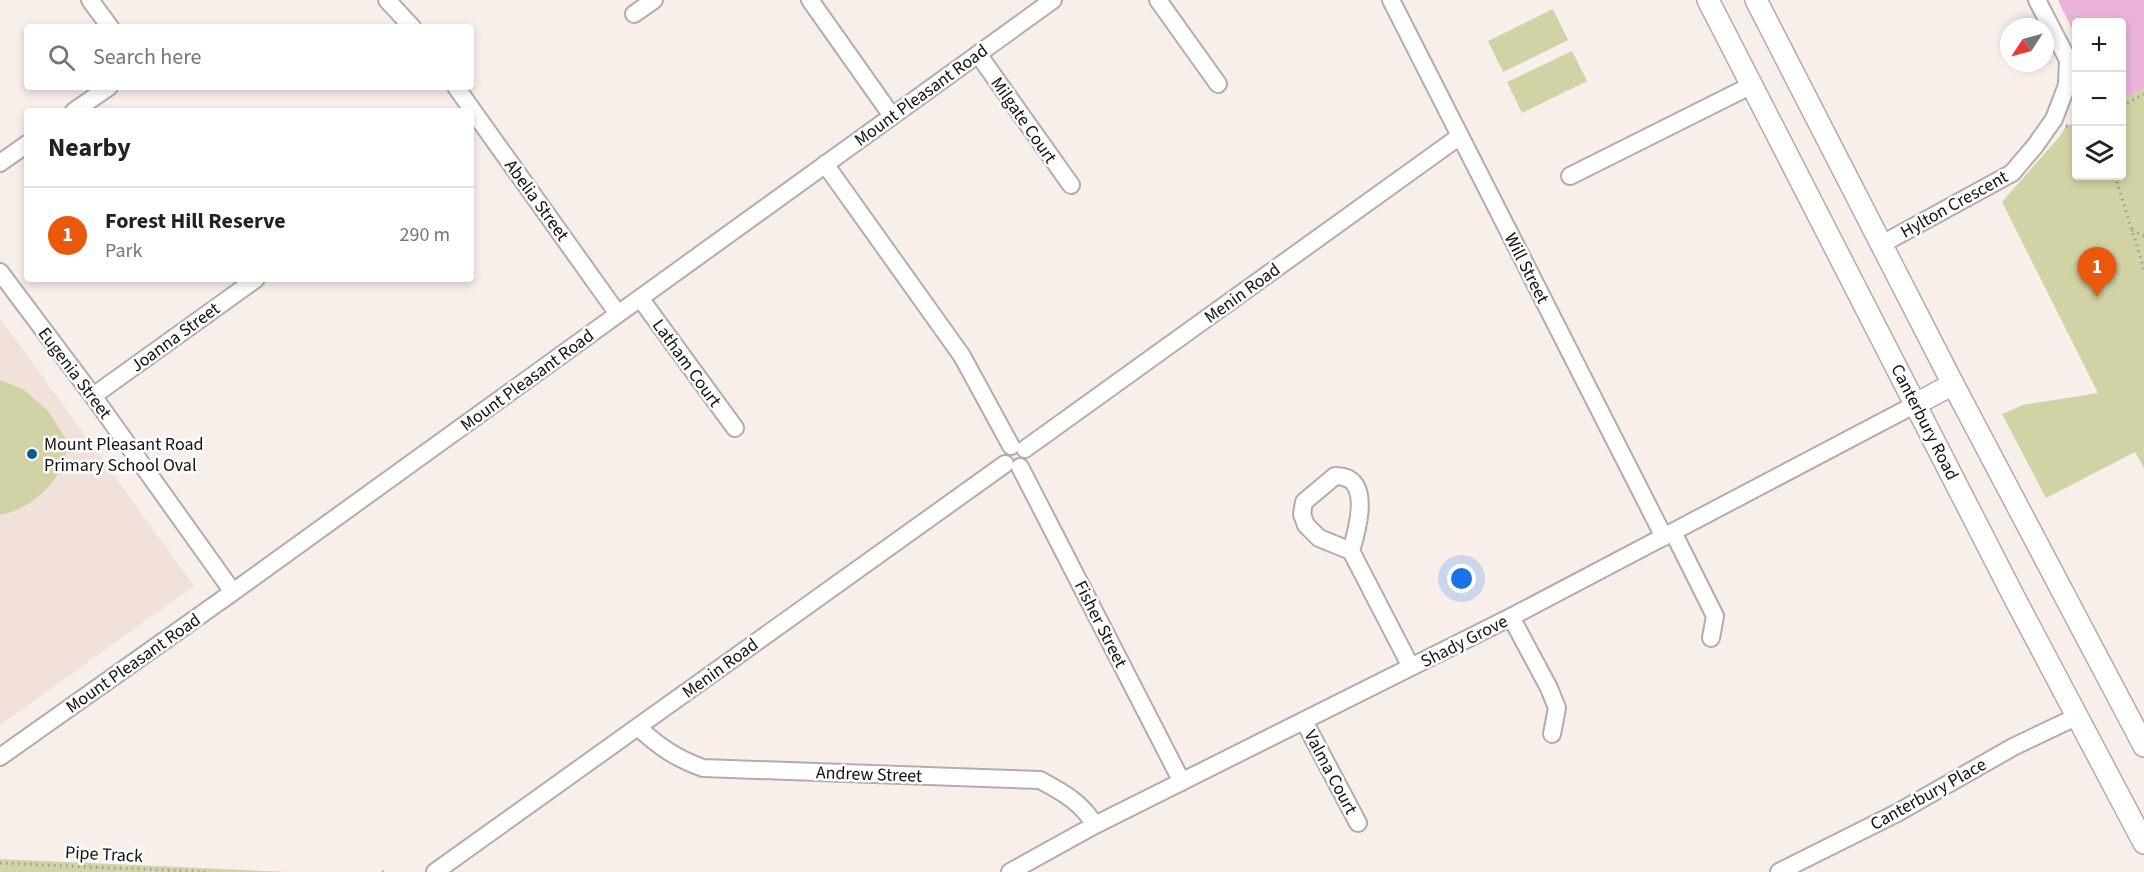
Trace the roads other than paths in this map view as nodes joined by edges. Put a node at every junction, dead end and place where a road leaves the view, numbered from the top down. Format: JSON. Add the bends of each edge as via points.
{"nodes":[{"id":1,"x":90,"y":0,"type":"edge"},
{"id":2,"x":387,"y":0,"type":"edge"},
{"id":3,"x":654,"y":0,"type":"edge"},
{"id":4,"x":810,"y":0,"type":"edge"},
{"id":5,"x":1053,"y":0,"type":"edge"},
{"id":6,"x":1158,"y":0,"type":"edge"},
{"id":7,"x":1391,"y":0,"type":"edge"},
{"id":8,"x":1708,"y":0,"type":"edge"},
{"id":9,"x":1756,"y":0,"type":"edge"},
{"id":10,"x":2037,"y":0,"type":"edge"},
{"id":11,"x":634,"y":14,"type":"dead end"},
{"id":12,"x":108,"y":24,"type":"edge"},
{"id":13,"x":409,"y":24,"type":"edge"},
{"id":14,"x":978,"y":54,"type":"junction"},
{"id":15,"x":1218,"y":84,"type":"dead end"},
{"id":16,"x":1752,"y":85,"type":"junction"},
{"id":17,"x":105,"y":90,"type":"edge"},
{"id":18,"x":458,"y":90,"type":"edge"},
{"id":19,"x":79,"y":108,"type":"edge"},
{"id":20,"x":467,"y":108,"type":"edge"},
{"id":21,"x":892,"y":116,"type":"junction"},
{"id":22,"x":475,"y":123,"type":"edge"},
{"id":23,"x":1460,"y":136,"type":"junction"},
{"id":24,"x":24,"y":146,"type":"edge"},
{"id":25,"x":0,"y":163,"type":"edge"},
{"id":26,"x":825,"y":164,"type":"junction"},
{"id":27,"x":1570,"y":176,"type":"dead end"},
{"id":28,"x":1071,"y":185,"type":"dead end"},
{"id":29,"x":1882,"y":244,"type":"junction"},
{"id":30,"x":0,"y":272,"type":"edge"},
{"id":31,"x":252,"y":282,"type":"edge"},
{"id":32,"x":639,"y":298,"type":"junction"},
{"id":33,"x":618,"y":314,"type":"junction"},
{"id":34,"x":1953,"y":384,"type":"junction"},
{"id":35,"x":93,"y":396,"type":"junction"},
{"id":36,"x":1916,"y":404,"type":"junction"},
{"id":37,"x":735,"y":428,"type":"dead end"},
{"id":38,"x":1018,"y":448,"type":"junction"},
{"id":39,"x":1013,"y":465,"type":"junction"},
{"id":40,"x":1668,"y":535,"type":"junction"},
{"id":41,"x":1351,"y":551,"type":"junction"},
{"id":42,"x":233,"y":592,"type":"junction"},
{"id":43,"x":1511,"y":617,"type":"junction"},
{"id":44,"x":1711,"y":638,"type":"dead end"},
{"id":45,"x":1411,"y":667,"type":"junction"},
{"id":46,"x":2078,"y":716,"type":"junction"},
{"id":47,"x":1304,"y":721,"type":"junction"},
{"id":48,"x":638,"y":727,"type":"junction"},
{"id":49,"x":1552,"y":734,"type":"dead end"},
{"id":50,"x":2144,"y":746,"type":"edge"},
{"id":51,"x":0,"y":757,"type":"edge"},
{"id":52,"x":1182,"y":782,"type":"junction"},
{"id":53,"x":1358,"y":823,"type":"dead end"},
{"id":54,"x":1095,"y":825,"type":"junction"},
{"id":55,"x":2144,"y":843,"type":"edge"},
{"id":56,"x":435,"y":872,"type":"edge"},
{"id":57,"x":1010,"y":872,"type":"edge"},
{"id":58,"x":1779,"y":872,"type":"edge"}],
"edges":[{"from":1,"to":12,"type":"street"},
{"from":2,"to":13,"type":"street"},
{"from":3,"to":11,"type":"street"},
{"from":4,"to":21,"type":"street"},
{"from":5,"to":14,"type":"street","name":"Mount Pleasant Road"},
{"from":6,"to":15,"type":"street"},
{"from":7,"to":23,"type":"street","name":"Will Street"},
{"from":8,"to":16,"type":"main road","name":"Canterbury Road"},
{"from":9,"to":29,"type":"main road"},
{"from":10,"to":29,"type":"street","name":"Hylton Crescent","via":[[2068,60],[2067,85],[2054,119],[2012,173]]},
{"from":14,"to":21,"type":"street","name":"Mount Pleasant Road"},
{"from":14,"to":28,"type":"street","name":"Milgate Court"},
{"from":16,"to":27,"type":"street"},
{"from":16,"to":36,"type":"main road","name":"Canterbury Road"},
{"from":17,"to":19,"type":"street"},
{"from":18,"to":20,"type":"street","name":"Abelia Street"},
{"from":21,"to":26,"type":"street","name":"Mount Pleasant Road"},
{"from":22,"to":33,"type":"street","name":"Abelia Street"},
{"from":23,"to":38,"type":"street","name":"Menin Road"},
{"from":23,"to":40,"type":"street","name":"Will Street"},
{"from":24,"to":25,"type":"street"},
{"from":26,"to":32,"type":"street","name":"Mount Pleasant Road"},
{"from":26,"to":38,"type":"street","via":[[962,356]]},
{"from":29,"to":34,"type":"main road"},
{"from":30,"to":35,"type":"street","name":"Eugenia Street"},
{"from":31,"to":35,"type":"street","name":"Joanna Street"},
{"from":32,"to":33,"type":"street","name":"Mount Pleasant Road"},
{"from":32,"to":37,"type":"street","name":"Latham Court"},
{"from":33,"to":42,"type":"street","name":"Mount Pleasant Road"},
{"from":34,"to":36,"type":"main road"},
{"from":34,"to":50,"type":"main road"},
{"from":35,"to":42,"type":"street","name":"Eugenia Street"},
{"from":36,"to":40,"type":"street","name":"Shady Grove"},
{"from":36,"to":46,"type":"main road","name":"Canterbury Road"},
{"from":38,"to":39,"type":"street","via":[[1027,459]]},
{"from":39,"to":48,"type":"street","name":"Menin Road"},
{"from":39,"to":52,"type":"street","name":"Fisher Street"},
{"from":40,"to":43,"type":"street","name":"Shady Grove"},
{"from":40,"to":44,"type":"street","name":"Will Street","via":[[1714,616]]},
{"from":41,"to":41,"type":"street","via":[[1319,538],[1306,525],[1302,513],[1305,502],[1335,476],[1348,478],[1358,494],[1360,517]]},
{"from":41,"to":45,"type":"street"},
{"from":42,"to":51,"type":"street","name":"Mount Pleasant Road"},
{"from":43,"to":45,"type":"street","name":"Shady Grove"},
{"from":43,"to":49,"type":"street","via":[[1557,708]]},
{"from":45,"to":47,"type":"street","name":"Shady Grove"},
{"from":46,"to":55,"type":"main road","name":"Canterbury Road"},
{"from":46,"to":58,"type":"street","name":"Canterbury Place"},
{"from":47,"to":52,"type":"street","name":"Shady Grove"},
{"from":47,"to":53,"type":"street","name":"Valma Court"},
{"from":48,"to":54,"type":"street","name":"Andrew Street","via":[[657,745],[703,768],[1040,780],[1086,810]]},
{"from":48,"to":56,"type":"street","name":"Menin Road"},
{"from":52,"to":54,"type":"street","name":"Shady Grove"},
{"from":54,"to":57,"type":"street","name":"Shady Grove"}]}
